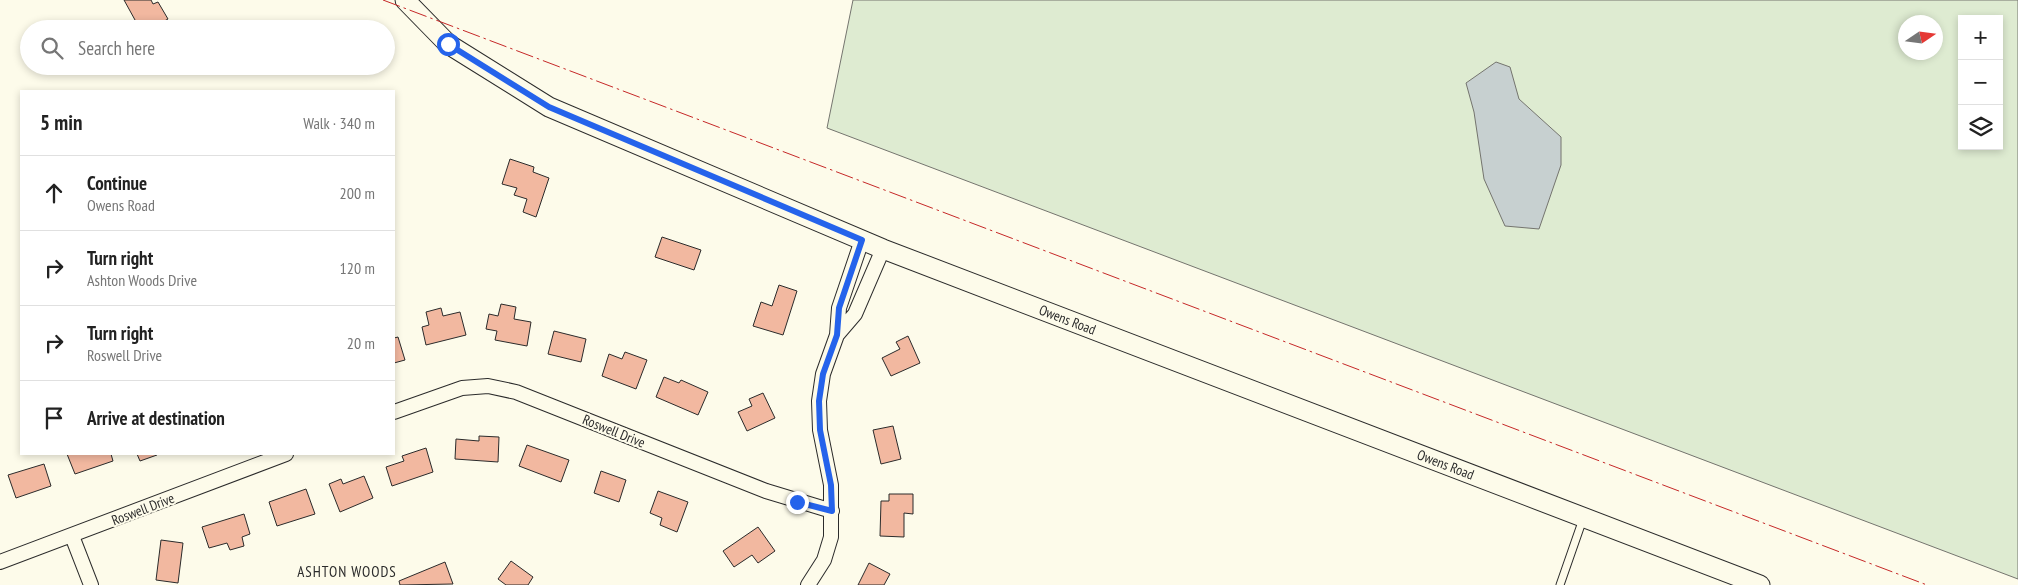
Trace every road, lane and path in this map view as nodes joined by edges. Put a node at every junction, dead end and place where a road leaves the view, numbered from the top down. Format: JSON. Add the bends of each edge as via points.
{"nodes":[{"id":1,"x":406,"y":0,"type":"edge"},
{"id":2,"x":862,"y":240,"type":"junction"},
{"id":3,"x":882,"y":248,"type":"junction"},
{"id":4,"x":837,"y":335,"type":"junction"},
{"id":5,"x":395,"y":412,"type":"edge"},
{"id":6,"x":283,"y":455,"type":"edge"},
{"id":7,"x":832,"y":511,"type":"junction"},
{"id":8,"x":1583,"y":519,"type":"junction"},
{"id":9,"x":72,"y":536,"type":"junction"},
{"id":10,"x":0,"y":562,"type":"edge"},
{"id":11,"x":91,"y":585,"type":"edge"},
{"id":12,"x":808,"y":585,"type":"edge"},
{"id":13,"x":1560,"y":585,"type":"edge"},
{"id":14,"x":1760,"y":585,"type":"edge"}],
"edges":[{"from":1,"to":2,"type":"street","name":"Owens Road","via":[[448,44],[549,107]]},
{"from":2,"to":3,"type":"street","name":"Owens Road"},
{"from":2,"to":4,"type":"street","via":[[839,308]]},
{"from":3,"to":4,"type":"street","via":[[855,314]]},
{"from":3,"to":8,"type":"street","name":"Owens Road"},
{"from":4,"to":7,"type":"street","via":[[823,374],[819,401]]},
{"from":5,"to":7,"type":"street","name":"Roswell Drive","via":[[462,388],[488,386],[516,392],[766,491]]},
{"from":6,"to":9,"type":"street","name":"Roswell Drive"},
{"from":7,"to":12,"type":"street","via":[[831,536],[824,560]]},
{"from":8,"to":13,"type":"lane"},
{"from":8,"to":14,"type":"street","name":"Owens Road"},
{"from":9,"to":10,"type":"street","name":"Roswell Drive"},
{"from":9,"to":11,"type":"street"}]}
